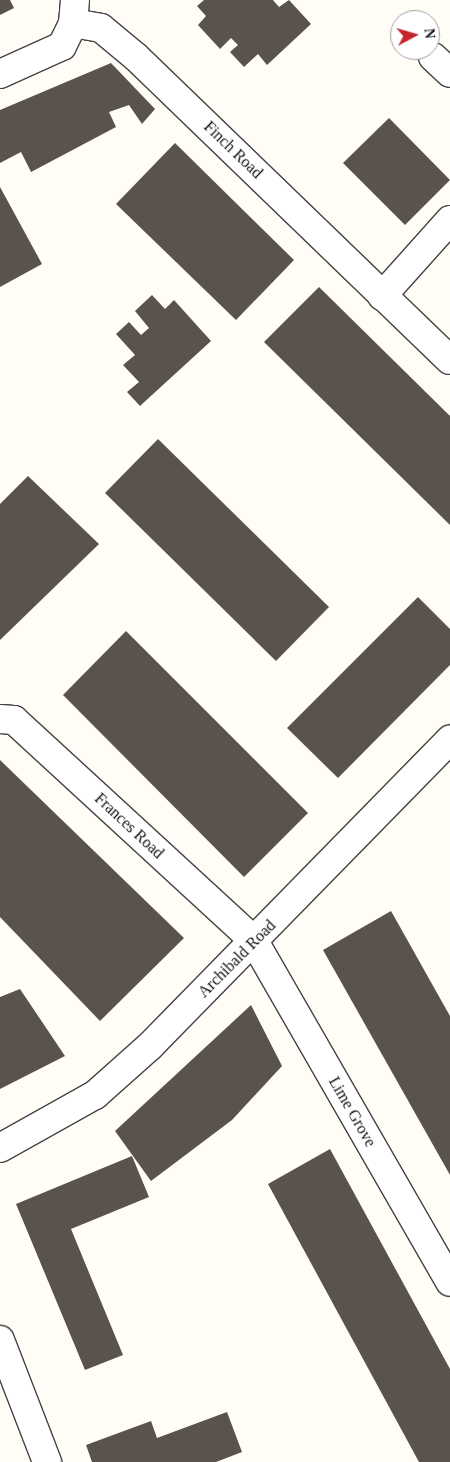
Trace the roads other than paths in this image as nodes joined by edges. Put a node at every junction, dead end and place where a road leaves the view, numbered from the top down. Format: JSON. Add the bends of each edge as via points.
{"nodes":[{"id":1,"x":74,"y":11,"type":"edge"},
{"id":2,"x":0,"y":74,"type":"edge"},
{"id":3,"x":450,"y":220,"type":"edge"},
{"id":4,"x":382,"y":296,"type":"junction"},
{"id":5,"x":450,"y":360,"type":"edge"},
{"id":6,"x":0,"y":719,"type":"edge"},
{"id":7,"x":450,"y":740,"type":"edge"},
{"id":8,"x":254,"y":941,"type":"junction"},
{"id":9,"x":0,"y":1148,"type":"edge"},
{"id":10,"x":450,"y":1282,"type":"edge"},
{"id":11,"x":0,"y":1340,"type":"edge"},
{"id":12,"x":47,"y":1462,"type":"edge"}],
"edges":[{"from":1,"to":2,"type":"street","name":"Finch Road","via":[[62,46]]},
{"from":1,"to":4,"type":"street","name":"Finch Road","via":[[102,28],[136,57]]},
{"from":3,"to":4,"type":"street"},
{"from":4,"to":5,"type":"street","name":"Finch Road"},
{"from":6,"to":8,"type":"street","name":"Frances Road","via":[[14,720]]},
{"from":7,"to":8,"type":"street","name":"Archibald Road"},
{"from":8,"to":9,"type":"street","name":"Archibald Road","via":[[150,1046],[94,1095]]},
{"from":8,"to":10,"type":"street","name":"Lime Grove"},
{"from":11,"to":12,"type":"street"}]}
